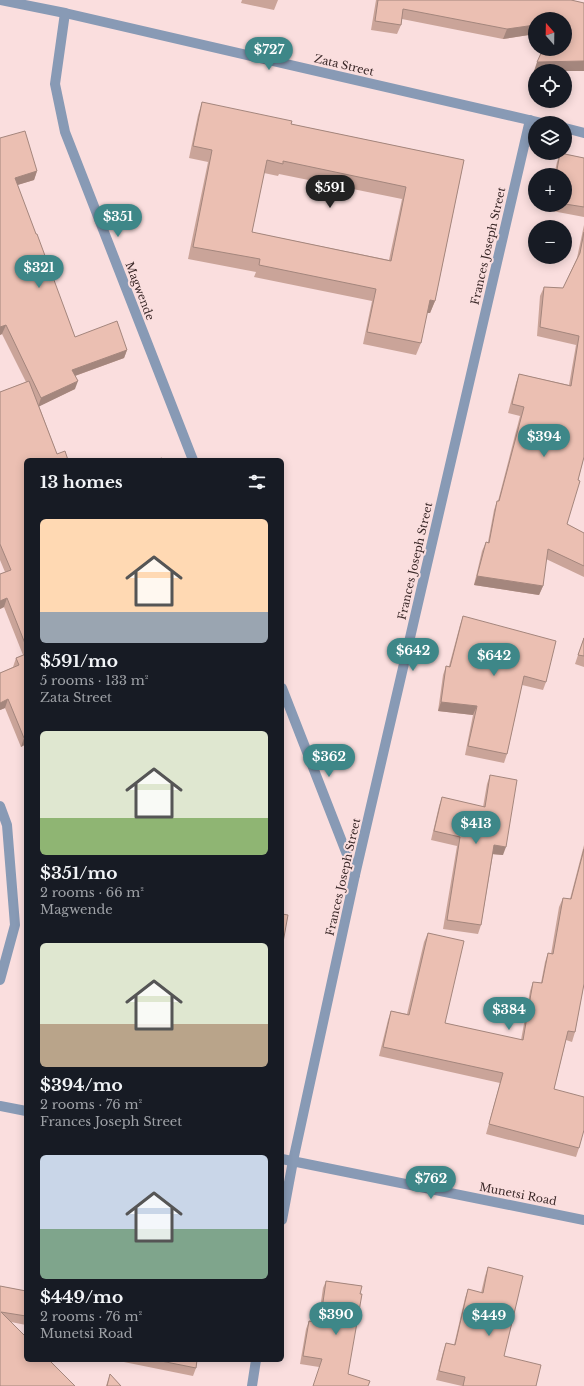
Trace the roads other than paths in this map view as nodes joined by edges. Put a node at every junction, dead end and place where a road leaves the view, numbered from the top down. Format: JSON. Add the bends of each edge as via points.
{"nodes":[{"id":1,"x":0,"y":0,"type":"edge"},
{"id":2,"x":65,"y":13,"type":"junction"},
{"id":3,"x":528,"y":120,"type":"edge"},
{"id":4,"x":528,"y":129,"type":"edge"},
{"id":5,"x":572,"y":129,"type":"edge"},
{"id":6,"x":584,"y":132,"type":"edge"},
{"id":7,"x":192,"y":458,"type":"edge"},
{"id":8,"x":284,"y":693,"type":"edge"},
{"id":9,"x":0,"y":806,"type":"edge"},
{"id":10,"x":355,"y":875,"type":"junction"},
{"id":11,"x":0,"y":980,"type":"edge"},
{"id":12,"x":0,"y":1106,"type":"edge"},
{"id":13,"x":24,"y":1111,"type":"edge"},
{"id":14,"x":284,"y":1159,"type":"edge"},
{"id":15,"x":293,"y":1161,"type":"junction"},
{"id":16,"x":284,"y":1209,"type":"edge"},
{"id":17,"x":584,"y":1220,"type":"edge"},
{"id":18,"x":256,"y":1362,"type":"edge"},
{"id":19,"x":252,"y":1386,"type":"edge"}],
"edges":[{"from":1,"to":2,"type":"street","name":"Zata Street"},
{"from":2,"to":3,"type":"street","name":"Zata Street"},
{"from":2,"to":7,"type":"street","name":"Magwende","via":[[55,84],[65,132]]},
{"from":4,"to":10,"type":"street","name":"Frances Joseph Street"},
{"from":5,"to":6,"type":"street"},
{"from":8,"to":10,"type":"street"},
{"from":9,"to":11,"type":"street","via":[[7,825],[15,926]]},
{"from":10,"to":15,"type":"street","name":"Frances Joseph Street"},
{"from":12,"to":13,"type":"street"},
{"from":14,"to":15,"type":"street","name":"Munetsi Road"},
{"from":15,"to":16,"type":"street","name":"Frances Joseph Street"},
{"from":15,"to":17,"type":"street","name":"Munetsi Road"},
{"from":18,"to":19,"type":"street"}]}
